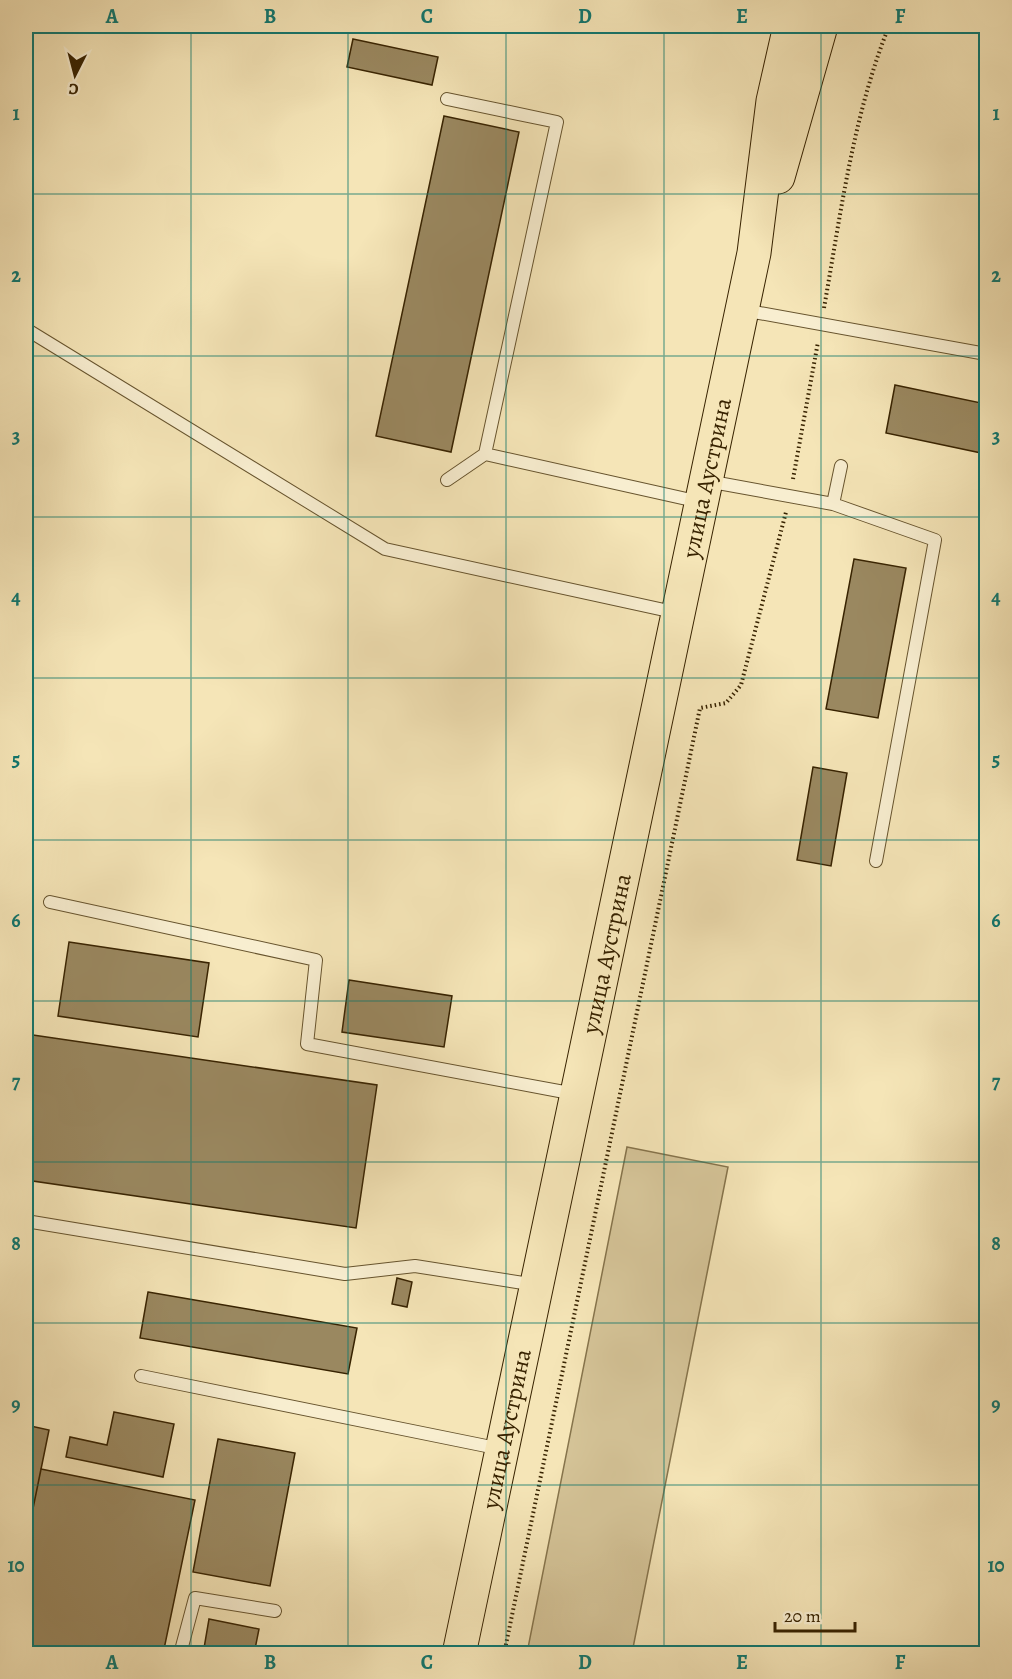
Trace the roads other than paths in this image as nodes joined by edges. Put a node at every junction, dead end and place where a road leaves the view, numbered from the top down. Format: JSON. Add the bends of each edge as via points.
{"nodes":[{"id":1,"x":770,"y":26,"type":"edge"},
{"id":2,"x":790,"y":26,"type":"edge"},
{"id":3,"x":821,"y":26,"type":"edge"},
{"id":4,"x":829,"y":26,"type":"edge"},
{"id":5,"x":447,"y":99,"type":"dead end"},
{"id":6,"x":786,"y":104,"type":"junction"},
{"id":7,"x":742,"y":310,"type":"junction"},
{"id":8,"x":26,"y":329,"type":"edge"},
{"id":9,"x":987,"y":354,"type":"edge"},
{"id":10,"x":485,"y":454,"type":"junction"},
{"id":11,"x":841,"y":466,"type":"dead end"},
{"id":12,"x":447,"y":480,"type":"dead end"},
{"id":13,"x":704,"y":491,"type":"junction"},
{"id":14,"x":832,"y":504,"type":"junction"},
{"id":15,"x":678,"y":613,"type":"junction"},
{"id":16,"x":876,"y":861,"type":"dead end"},
{"id":17,"x":50,"y":902,"type":"dead end"},
{"id":18,"x":577,"y":1094,"type":"junction"},
{"id":19,"x":26,"y":1221,"type":"edge"},
{"id":20,"x":537,"y":1285,"type":"junction"},
{"id":21,"x":141,"y":1376,"type":"dead end"},
{"id":22,"x":502,"y":1450,"type":"junction"},
{"id":23,"x":275,"y":1611,"type":"dead end"},
{"id":24,"x":180,"y":1653,"type":"edge"},
{"id":25,"x":459,"y":1653,"type":"edge"}],
"edges":[{"from":1,"to":6,"type":"main road"},
{"from":2,"to":6,"type":"main road"},
{"from":3,"to":6,"type":"main road"},
{"from":4,"to":6,"type":"main road"},
{"from":5,"to":10,"type":"lane","via":[[557,122]]},
{"from":6,"to":7,"type":"main road","name":"улица Аустрина"},
{"from":7,"to":9,"type":"lane"},
{"from":7,"to":13,"type":"main road","name":"улица Аустрина"},
{"from":8,"to":15,"type":"lane","via":[[385,549]]},
{"from":10,"to":12,"type":"lane"},
{"from":10,"to":13,"type":"lane"},
{"from":11,"to":14,"type":"lane"},
{"from":13,"to":14,"type":"lane","via":[[790,496]]},
{"from":13,"to":15,"type":"main road","name":"улица Аустрина"},
{"from":14,"to":16,"type":"lane","via":[[935,540]]},
{"from":15,"to":18,"type":"main road","name":"улица Аустрина"},
{"from":17,"to":18,"type":"lane","via":[[316,960],[307,1044]]},
{"from":18,"to":20,"type":"main road","name":"улица Аустрина"},
{"from":19,"to":20,"type":"lane","via":[[345,1274],[416,1266]]},
{"from":20,"to":22,"type":"main road","name":"улица Аустрина"},
{"from":21,"to":22,"type":"lane"},
{"from":22,"to":25,"type":"main road","name":"улица Аустрина"},
{"from":23,"to":24,"type":"lane","via":[[195,1598]]}]}
